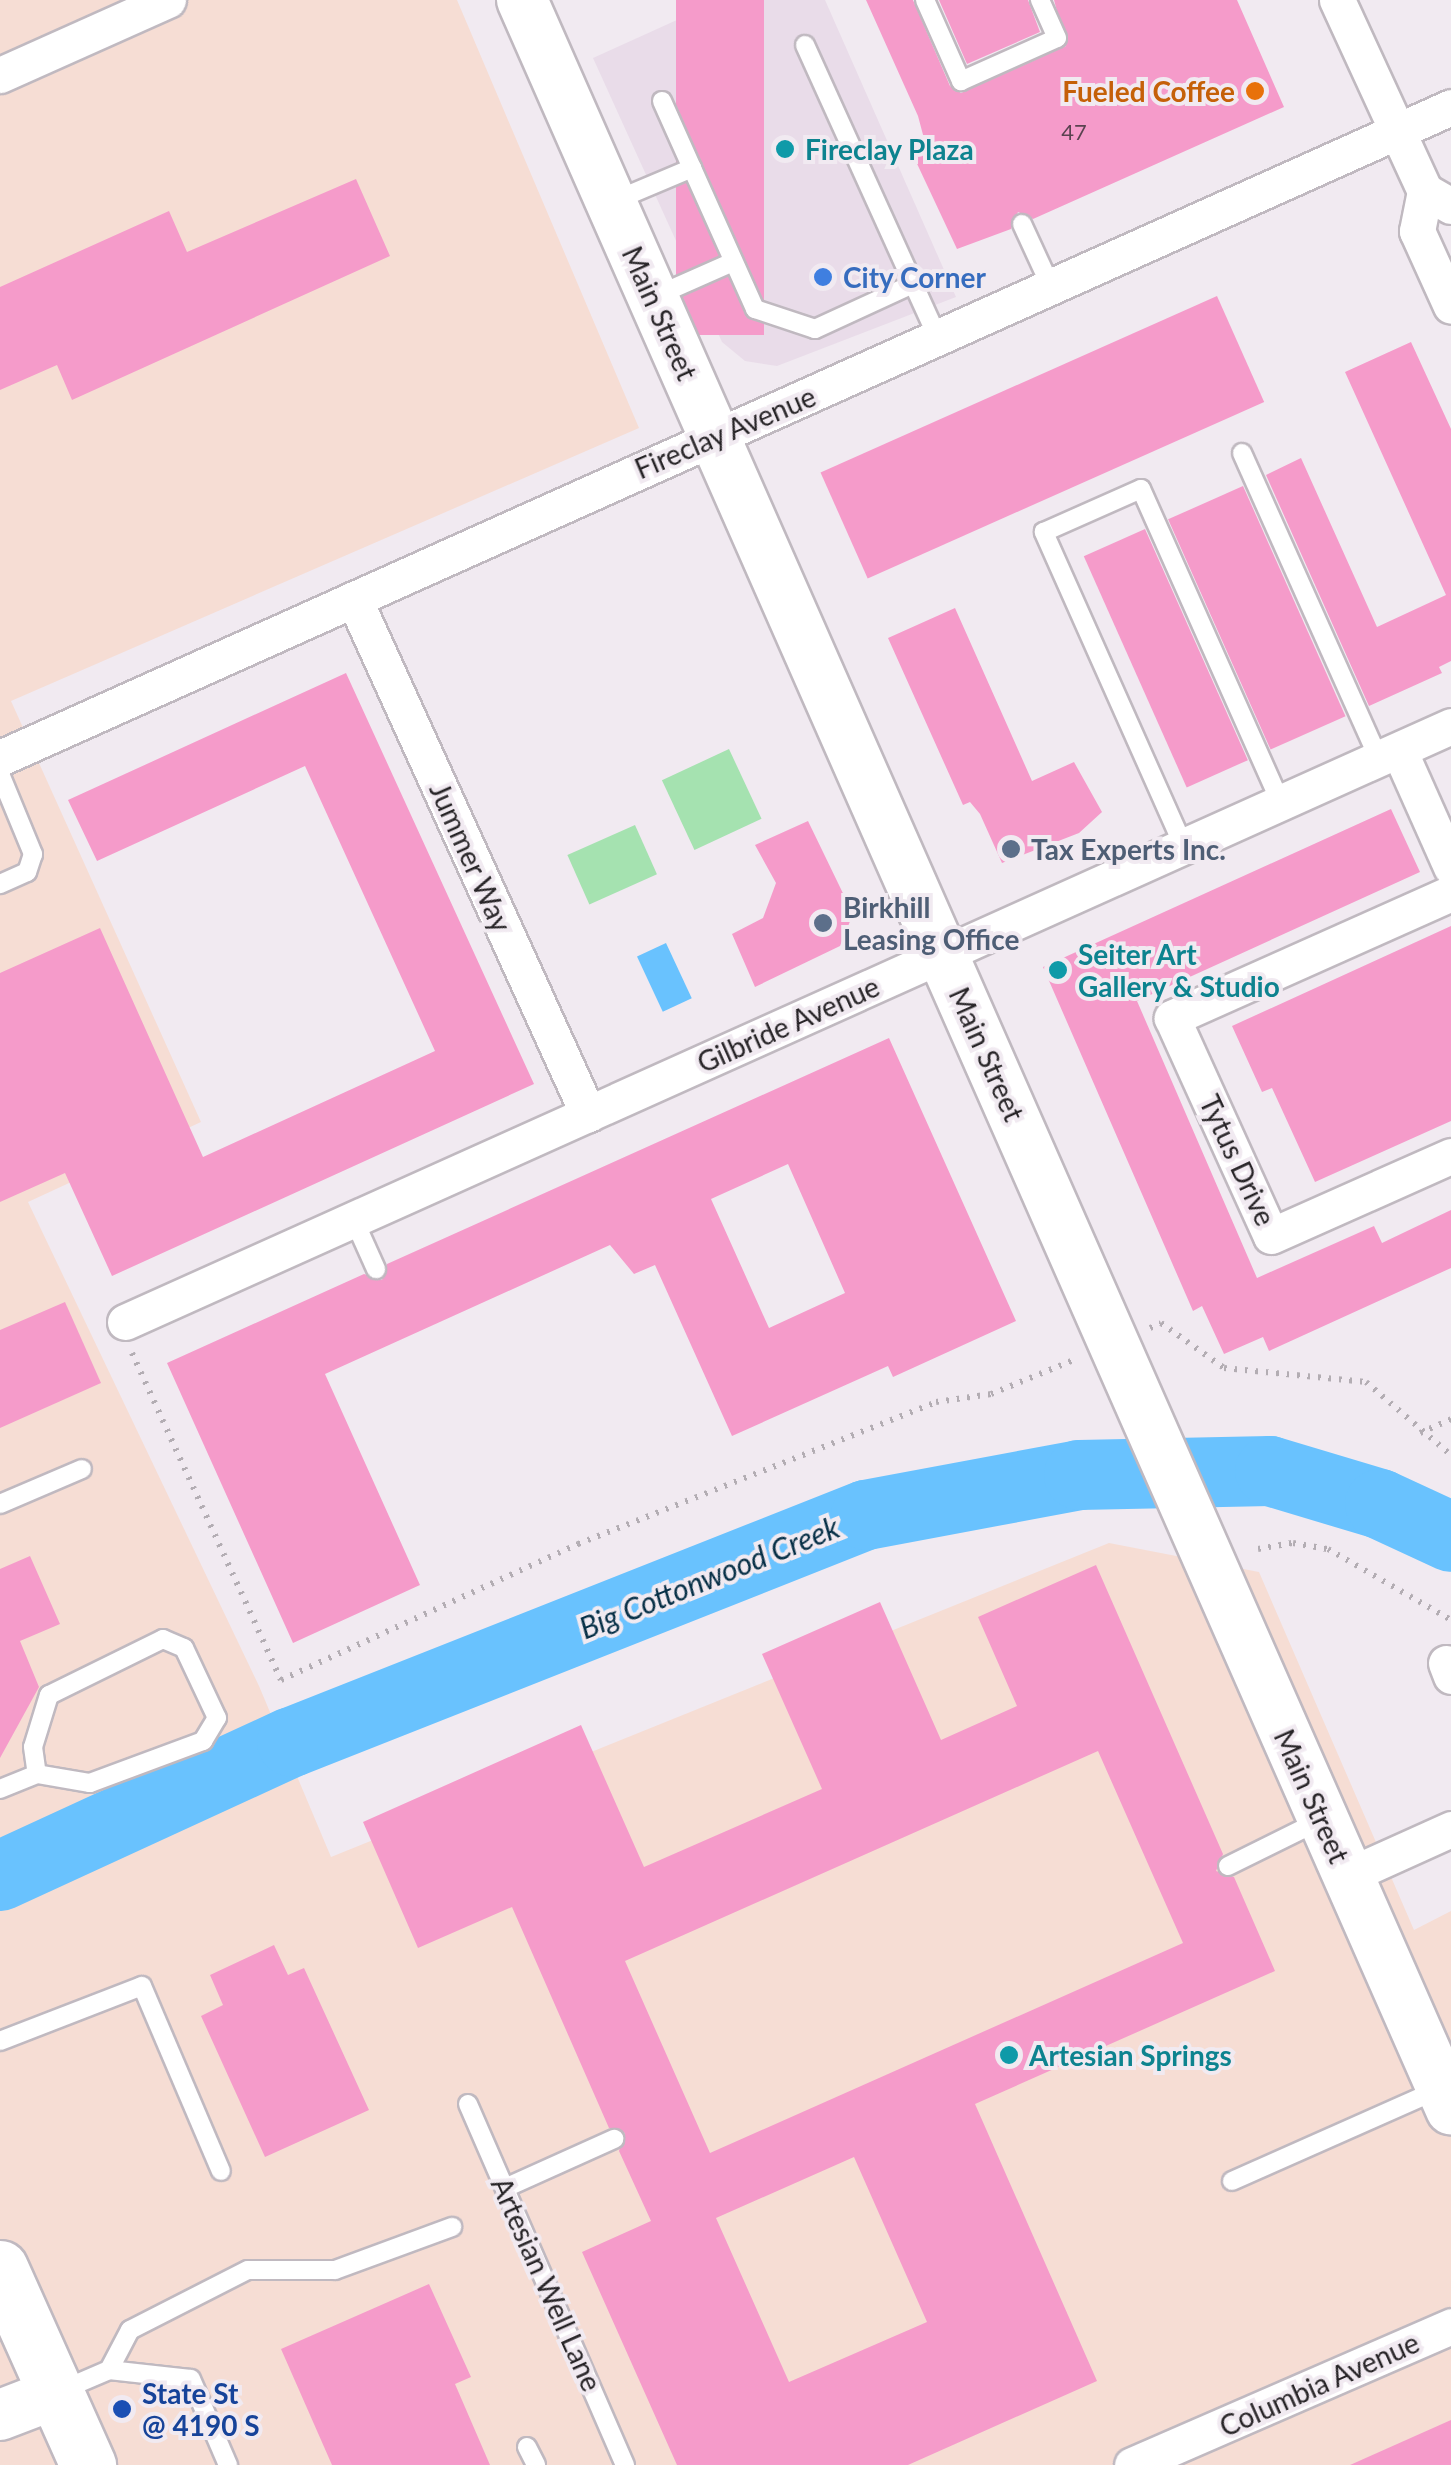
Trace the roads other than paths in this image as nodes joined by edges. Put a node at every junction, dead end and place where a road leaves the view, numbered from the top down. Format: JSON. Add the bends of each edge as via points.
{"nodes":[{"id":1,"x":168,"y":0,"type":"edge"},
{"id":2,"x":522,"y":0,"type":"edge"},
{"id":3,"x":925,"y":0,"type":"edge"},
{"id":4,"x":1040,"y":0,"type":"edge"},
{"id":5,"x":1337,"y":0,"type":"edge"},
{"id":6,"x":128,"y":8,"type":"edge"},
{"id":7,"x":805,"y":45,"type":"dead end"},
{"id":8,"x":0,"y":75,"type":"edge"},
{"id":9,"x":662,"y":101,"type":"dead end"},
{"id":10,"x":1451,"y":107,"type":"edge"},
{"id":11,"x":1397,"y":131,"type":"junction"},
{"id":12,"x":692,"y":168,"type":"junction"},
{"id":13,"x":1438,"y":199,"type":"edge"},
{"id":14,"x":612,"y":202,"type":"junction"},
{"id":15,"x":1022,"y":224,"type":"dead end"},
{"id":16,"x":733,"y":262,"type":"junction"},
{"id":17,"x":913,"y":284,"type":"junction"},
{"id":18,"x":1050,"y":288,"type":"junction"},
{"id":19,"x":653,"y":297,"type":"junction"},
{"id":20,"x":1451,"y":306,"type":"edge"},
{"id":21,"x":938,"y":338,"type":"junction"},
{"id":22,"x":714,"y":436,"type":"junction"},
{"id":23,"x":1242,"y":453,"type":"dead end"},
{"id":24,"x":354,"y":599,"type":"junction"},
{"id":25,"x":1451,"y":726,"type":"edge"},
{"id":26,"x":1388,"y":754,"type":"junction"},
{"id":27,"x":0,"y":758,"type":"edge"},
{"id":28,"x":0,"y":774,"type":"edge"},
{"id":29,"x":1281,"y":803,"type":"junction"},
{"id":30,"x":1184,"y":847,"type":"junction"},
{"id":31,"x":1451,"y":867,"type":"edge"},
{"id":32,"x":0,"y":884,"type":"edge"},
{"id":33,"x":1451,"y":894,"type":"edge"},
{"id":34,"x":943,"y":954,"type":"junction"},
{"id":35,"x":588,"y":1114,"type":"junction"},
{"id":36,"x":1451,"y":1156,"type":"edge"},
{"id":37,"x":354,"y":1220,"type":"junction"},
{"id":38,"x":376,"y":1269,"type":"dead end"},
{"id":39,"x":126,"y":1322,"type":"road end"},
{"id":40,"x":82,"y":1469,"type":"dead end"},
{"id":41,"x":0,"y":1504,"type":"edge"},
{"id":42,"x":36,"y":1774,"type":"junction"},
{"id":43,"x":0,"y":1790,"type":"edge"},
{"id":44,"x":1322,"y":1820,"type":"junction"},
{"id":45,"x":1451,"y":1829,"type":"edge"},
{"id":46,"x":1228,"y":1866,"type":"dead end"},
{"id":47,"x":1347,"y":1876,"type":"junction"},
{"id":48,"x":0,"y":2041,"type":"edge"},
{"id":49,"x":1446,"y":2098,"type":"edge"},
{"id":50,"x":468,"y":2104,"type":"dead end"},
{"id":51,"x":614,"y":2139,"type":"dead end"},
{"id":52,"x":221,"y":2171,"type":"dead end"},
{"id":53,"x":1232,"y":2181,"type":"dead end"},
{"id":54,"x":504,"y":2188,"type":"junction"},
{"id":55,"x":452,"y":2226,"type":"dead end"},
{"id":56,"x":0,"y":2268,"type":"edge"},
{"id":57,"x":1451,"y":2326,"type":"edge"},
{"id":58,"x":109,"y":2370,"type":"junction"},
{"id":59,"x":55,"y":2394,"type":"junction"},
{"id":60,"x":0,"y":2415,"type":"edge"},
{"id":61,"x":527,"y":2447,"type":"dead end"},
{"id":62,"x":88,"y":2465,"type":"edge"},
{"id":63,"x":228,"y":2465,"type":"edge"},
{"id":64,"x":536,"y":2465,"type":"edge"},
{"id":65,"x":625,"y":2465,"type":"edge"},
{"id":66,"x":1132,"y":2465,"type":"edge"}],
"edges":[{"from":1,"to":6,"type":"street"},
{"from":2,"to":14,"type":"street","name":"Main Street"},
{"from":3,"to":4,"type":"lane","via":[[961,81],[1057,38]]},
{"from":5,"to":11,"type":"street"},
{"from":6,"to":8,"type":"street"},
{"from":7,"to":17,"type":"lane"},
{"from":9,"to":12,"type":"lane"},
{"from":10,"to":11,"type":"street","name":"Fireclay Avenue"},
{"from":11,"to":13,"type":"street"},
{"from":11,"to":18,"type":"street","name":"Fireclay Avenue"},
{"from":12,"to":14,"type":"lane"},
{"from":12,"to":16,"type":"lane"},
{"from":13,"to":20,"type":"street","via":[[1417,230]]},
{"from":14,"to":19,"type":"street","name":"Main Street"},
{"from":15,"to":18,"type":"lane"},
{"from":16,"to":17,"type":"lane","via":[[754,309],[815,329]]},
{"from":16,"to":19,"type":"lane"},
{"from":17,"to":21,"type":"lane"},
{"from":18,"to":21,"type":"street","name":"Fireclay Avenue"},
{"from":19,"to":22,"type":"street","name":"Main Street"},
{"from":21,"to":22,"type":"street","name":"Fireclay Avenue"},
{"from":22,"to":24,"type":"street","name":"Fireclay Avenue"},
{"from":22,"to":34,"type":"street","name":"Main Street"},
{"from":23,"to":26,"type":"lane"},
{"from":24,"to":27,"type":"street","name":"Fireclay Avenue"},
{"from":24,"to":35,"type":"street","name":"Jummer Way"},
{"from":25,"to":26,"type":"street","name":"Gilbride Avenue"},
{"from":26,"to":29,"type":"street","name":"Gilbride Avenue"},
{"from":26,"to":31,"type":"street"},
{"from":28,"to":32,"type":"lane","via":[[33,854],[27,872]]},
{"from":29,"to":30,"type":"street","name":"Gilbride Avenue"},
{"from":29,"to":30,"type":"lane","via":[[1141,489],[1044,532]]},
{"from":30,"to":34,"type":"street","name":"Gilbride Avenue"},
{"from":33,"to":36,"type":"street","name":"Tytus Drive","via":[[1172,1018],[1270,1236]]},
{"from":34,"to":35,"type":"street","name":"Gilbride Avenue"},
{"from":34,"to":44,"type":"street","name":"Main Street"},
{"from":35,"to":37,"type":"street","name":"Gilbride Avenue"},
{"from":37,"to":38,"type":"lane"},
{"from":37,"to":39,"type":"street","name":"Gilbride Avenue"},
{"from":40,"to":41,"type":"lane"},
{"from":42,"to":42,"type":"lane","via":[[90,1782],[203,1741],[217,1718],[184,1648],[163,1639],[49,1695],[32,1747]]},
{"from":42,"to":43,"type":"lane"},
{"from":44,"to":46,"type":"lane"},
{"from":44,"to":47,"type":"street","name":"Main Street"},
{"from":45,"to":47,"type":"street"},
{"from":47,"to":49,"type":"street","name":"Main Street"},
{"from":48,"to":52,"type":"lane","via":[[142,1986]]},
{"from":49,"to":53,"type":"lane"},
{"from":50,"to":54,"type":"lane","name":"Artesian Well Lane"},
{"from":51,"to":54,"type":"lane"},
{"from":54,"to":65,"type":"lane","name":"Artesian Well Lane"},
{"from":55,"to":58,"type":"lane","via":[[335,2270],[248,2270],[130,2330]]},
{"from":56,"to":59,"type":"main road"},
{"from":57,"to":66,"type":"street","name":"Columbia Avenue"},
{"from":58,"to":59,"type":"lane"},
{"from":58,"to":63,"type":"lane","via":[[191,2378]]},
{"from":59,"to":60,"type":"street"},
{"from":59,"to":62,"type":"main road"},
{"from":61,"to":64,"type":"lane"}]}
